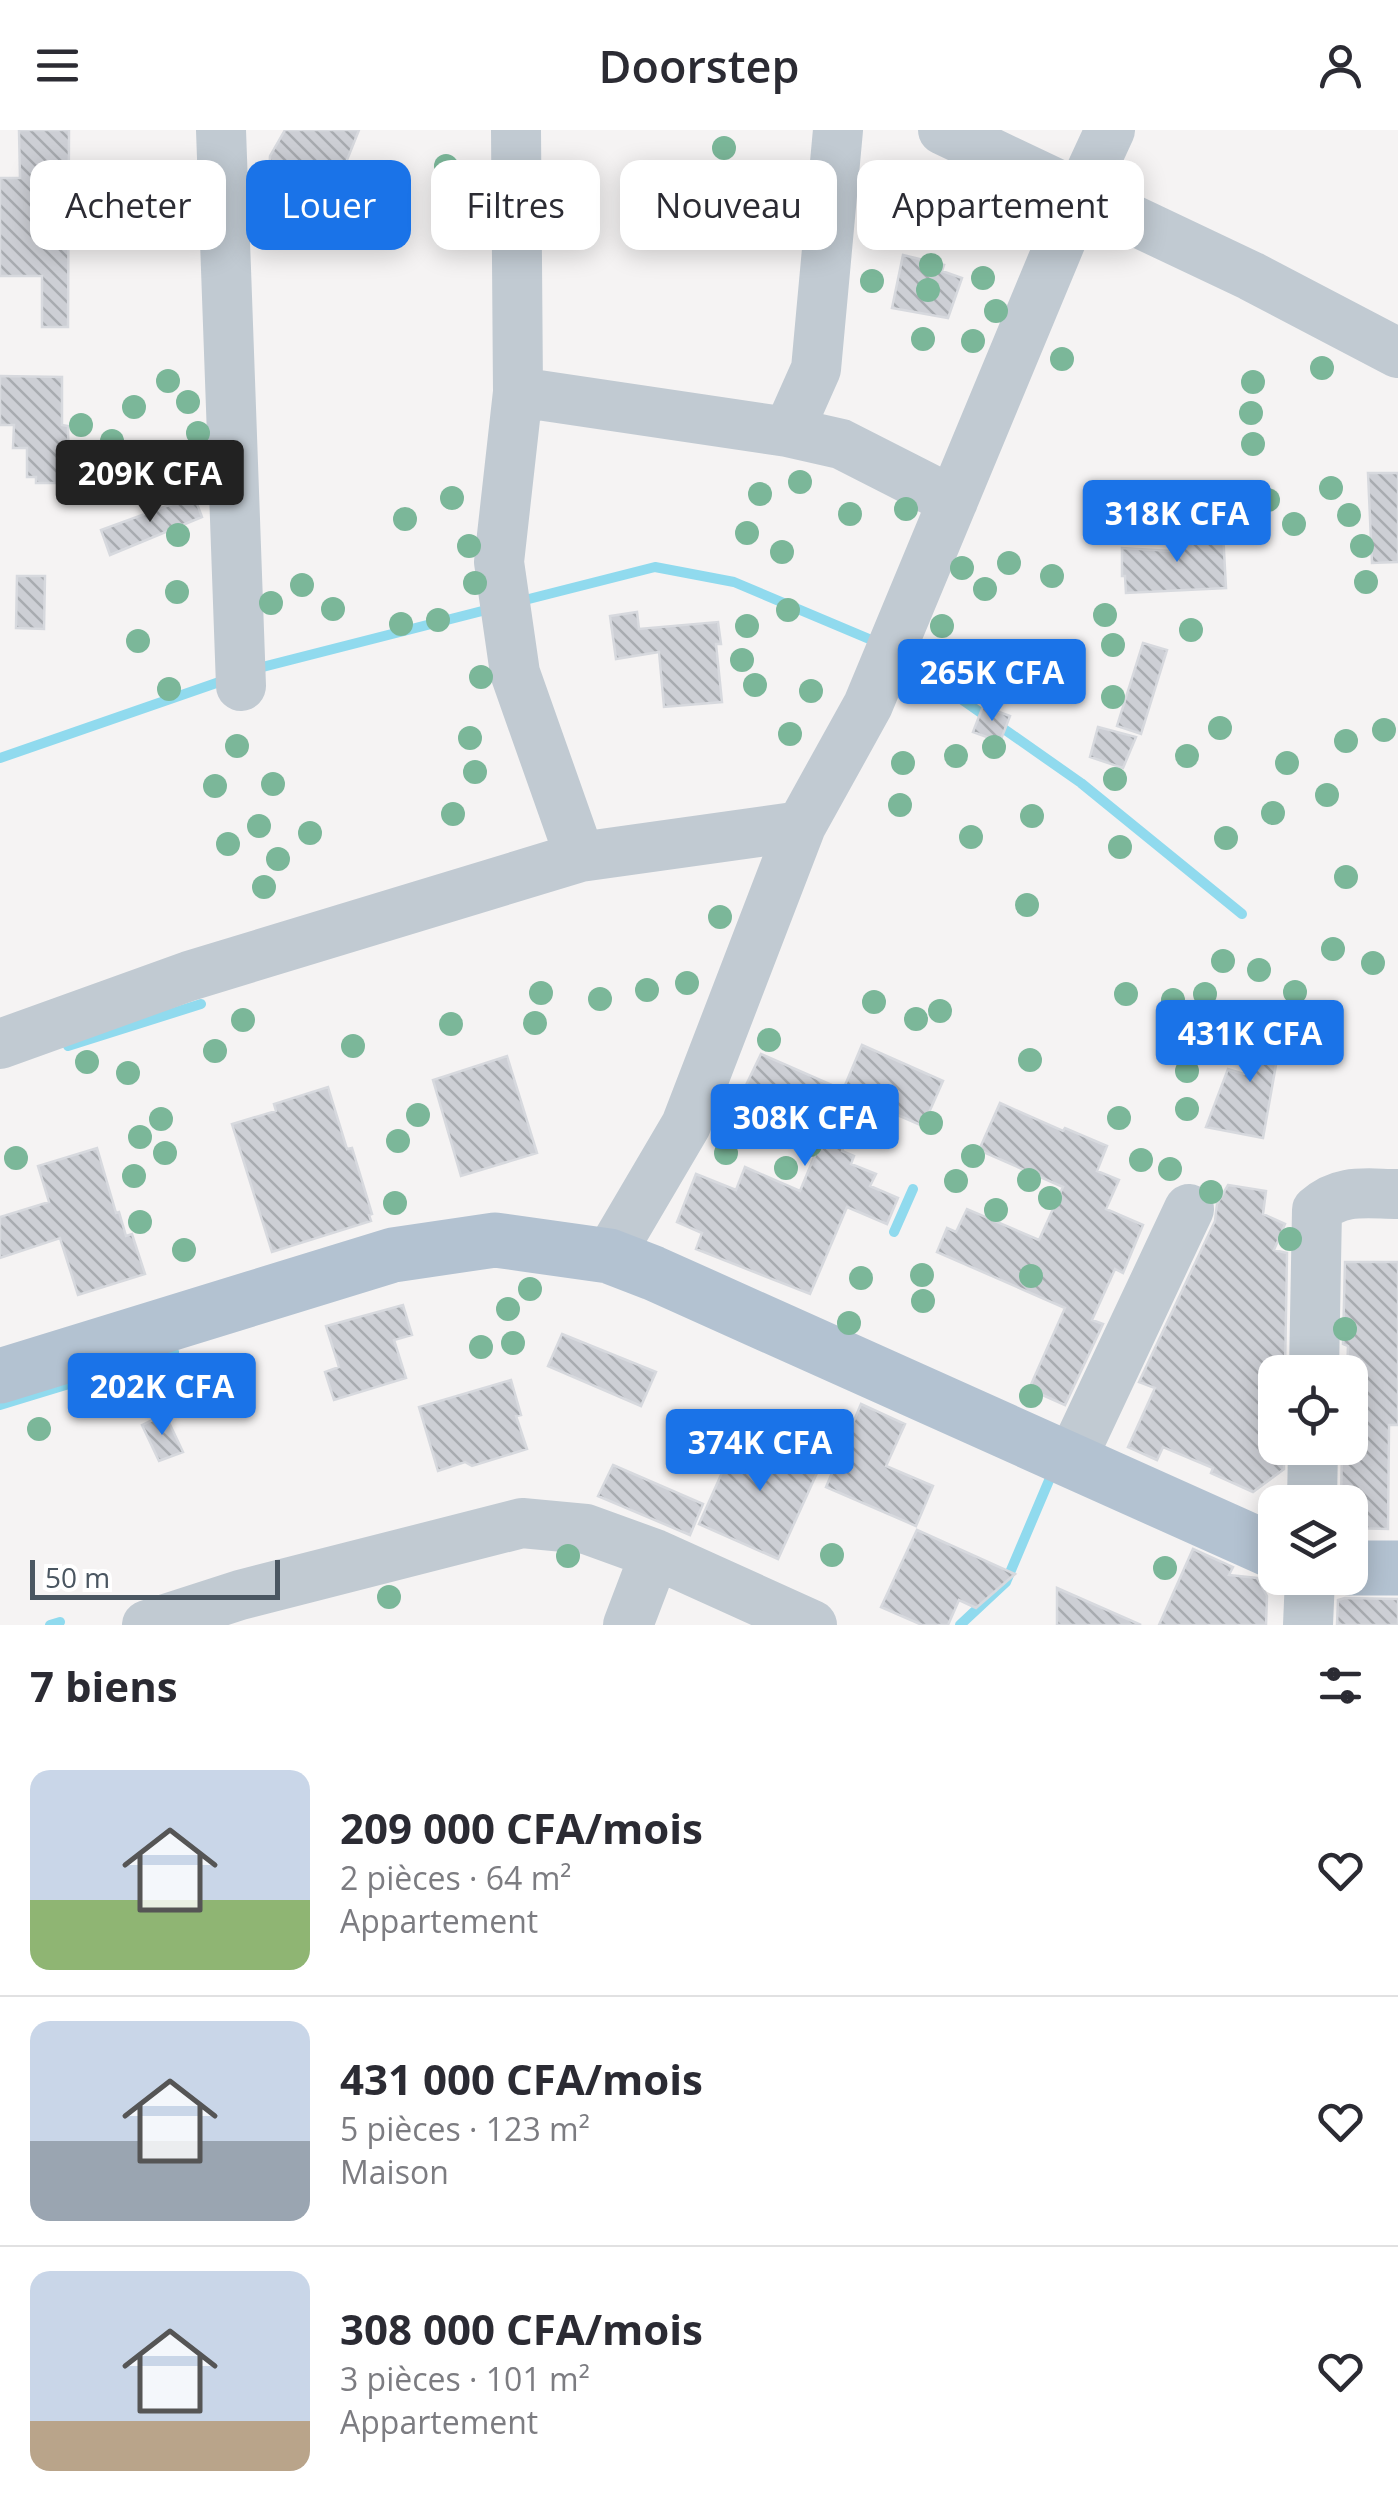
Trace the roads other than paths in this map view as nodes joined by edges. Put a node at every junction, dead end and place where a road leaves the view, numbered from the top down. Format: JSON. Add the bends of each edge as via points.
{"nodes":[{"id":1,"x":222,"y":130,"type":"edge"},
{"id":2,"x":516,"y":130,"type":"edge"},
{"id":3,"x":838,"y":130,"type":"edge"},
{"id":4,"x":943,"y":130,"type":"edge"},
{"id":5,"x":1110,"y":130,"type":"edge"},
{"id":6,"x":1005,"y":160,"type":"edge"},
{"id":7,"x":1096,"y":160,"type":"edge"},
{"id":8,"x":1144,"y":226,"type":"edge"},
{"id":9,"x":1058,"y":250,"type":"edge"},
{"id":10,"x":1398,"y":353,"type":"edge"},
{"id":11,"x":518,"y":392,"type":"junction"},
{"id":12,"x":788,"y":432,"type":"junction"},
{"id":13,"x":954,"y":501,"type":"junction"},
{"id":14,"x":241,"y":686,"type":"dead end"},
{"id":15,"x":801,"y":826,"type":"junction"},
{"id":16,"x":580,"y":856,"type":"junction"},
{"id":17,"x":2,"y":1036,"type":"edge"},
{"id":18,"x":1398,"y":1194,"type":"edge"},
{"id":19,"x":1189,"y":1209,"type":"dead end"},
{"id":20,"x":609,"y":1256,"type":"junction"},
{"id":21,"x":1314,"y":1355,"type":"edge"},
{"id":22,"x":0,"y":1376,"type":"edge"},
{"id":23,"x":1071,"y":1460,"type":"junction"},
{"id":24,"x":1258,"y":1544,"type":"edge"},
{"id":25,"x":654,"y":1554,"type":"junction"},
{"id":26,"x":1368,"y":1568,"type":"edge"},
{"id":27,"x":1398,"y":1568,"type":"edge"},
{"id":28,"x":1309,"y":1595,"type":"edge"},
{"id":29,"x":147,"y":1625,"type":"edge"},
{"id":30,"x":628,"y":1625,"type":"edge"},
{"id":31,"x":812,"y":1625,"type":"edge"},
{"id":32,"x":1308,"y":1625,"type":"edge"}],
"edges":[{"from":1,"to":14,"type":"street"},
{"from":2,"to":11,"type":"street"},
{"from":3,"to":12,"type":"street","via":[[816,369]]},
{"from":4,"to":6,"type":"street"},
{"from":5,"to":7,"type":"street"},
{"from":8,"to":10,"type":"street"},
{"from":9,"to":13,"type":"street"},
{"from":11,"to":12,"type":"street"},
{"from":11,"to":16,"type":"street","via":[[499,562],[515,673]]},
{"from":12,"to":13,"type":"street","via":[[841,444]]},
{"from":13,"to":15,"type":"street","via":[[868,705]]},
{"from":15,"to":16,"type":"street"},
{"from":15,"to":20,"type":"street","via":[[686,1125]]},
{"from":16,"to":17,"type":"street"},
{"from":18,"to":21,"type":"street","via":[[1346,1194],[1317,1210]]},
{"from":19,"to":23,"type":"street"},
{"from":20,"to":22,"type":"main road","via":[[495,1240],[393,1255]]},
{"from":20,"to":23,"type":"main road"},
{"from":23,"to":24,"type":"main road"},
{"from":25,"to":29,"type":"street","via":[[586,1529],[522,1523]]},
{"from":25,"to":30,"type":"street"},
{"from":25,"to":31,"type":"street"},
{"from":26,"to":27,"type":"main road"},
{"from":28,"to":32,"type":"street"}]}
